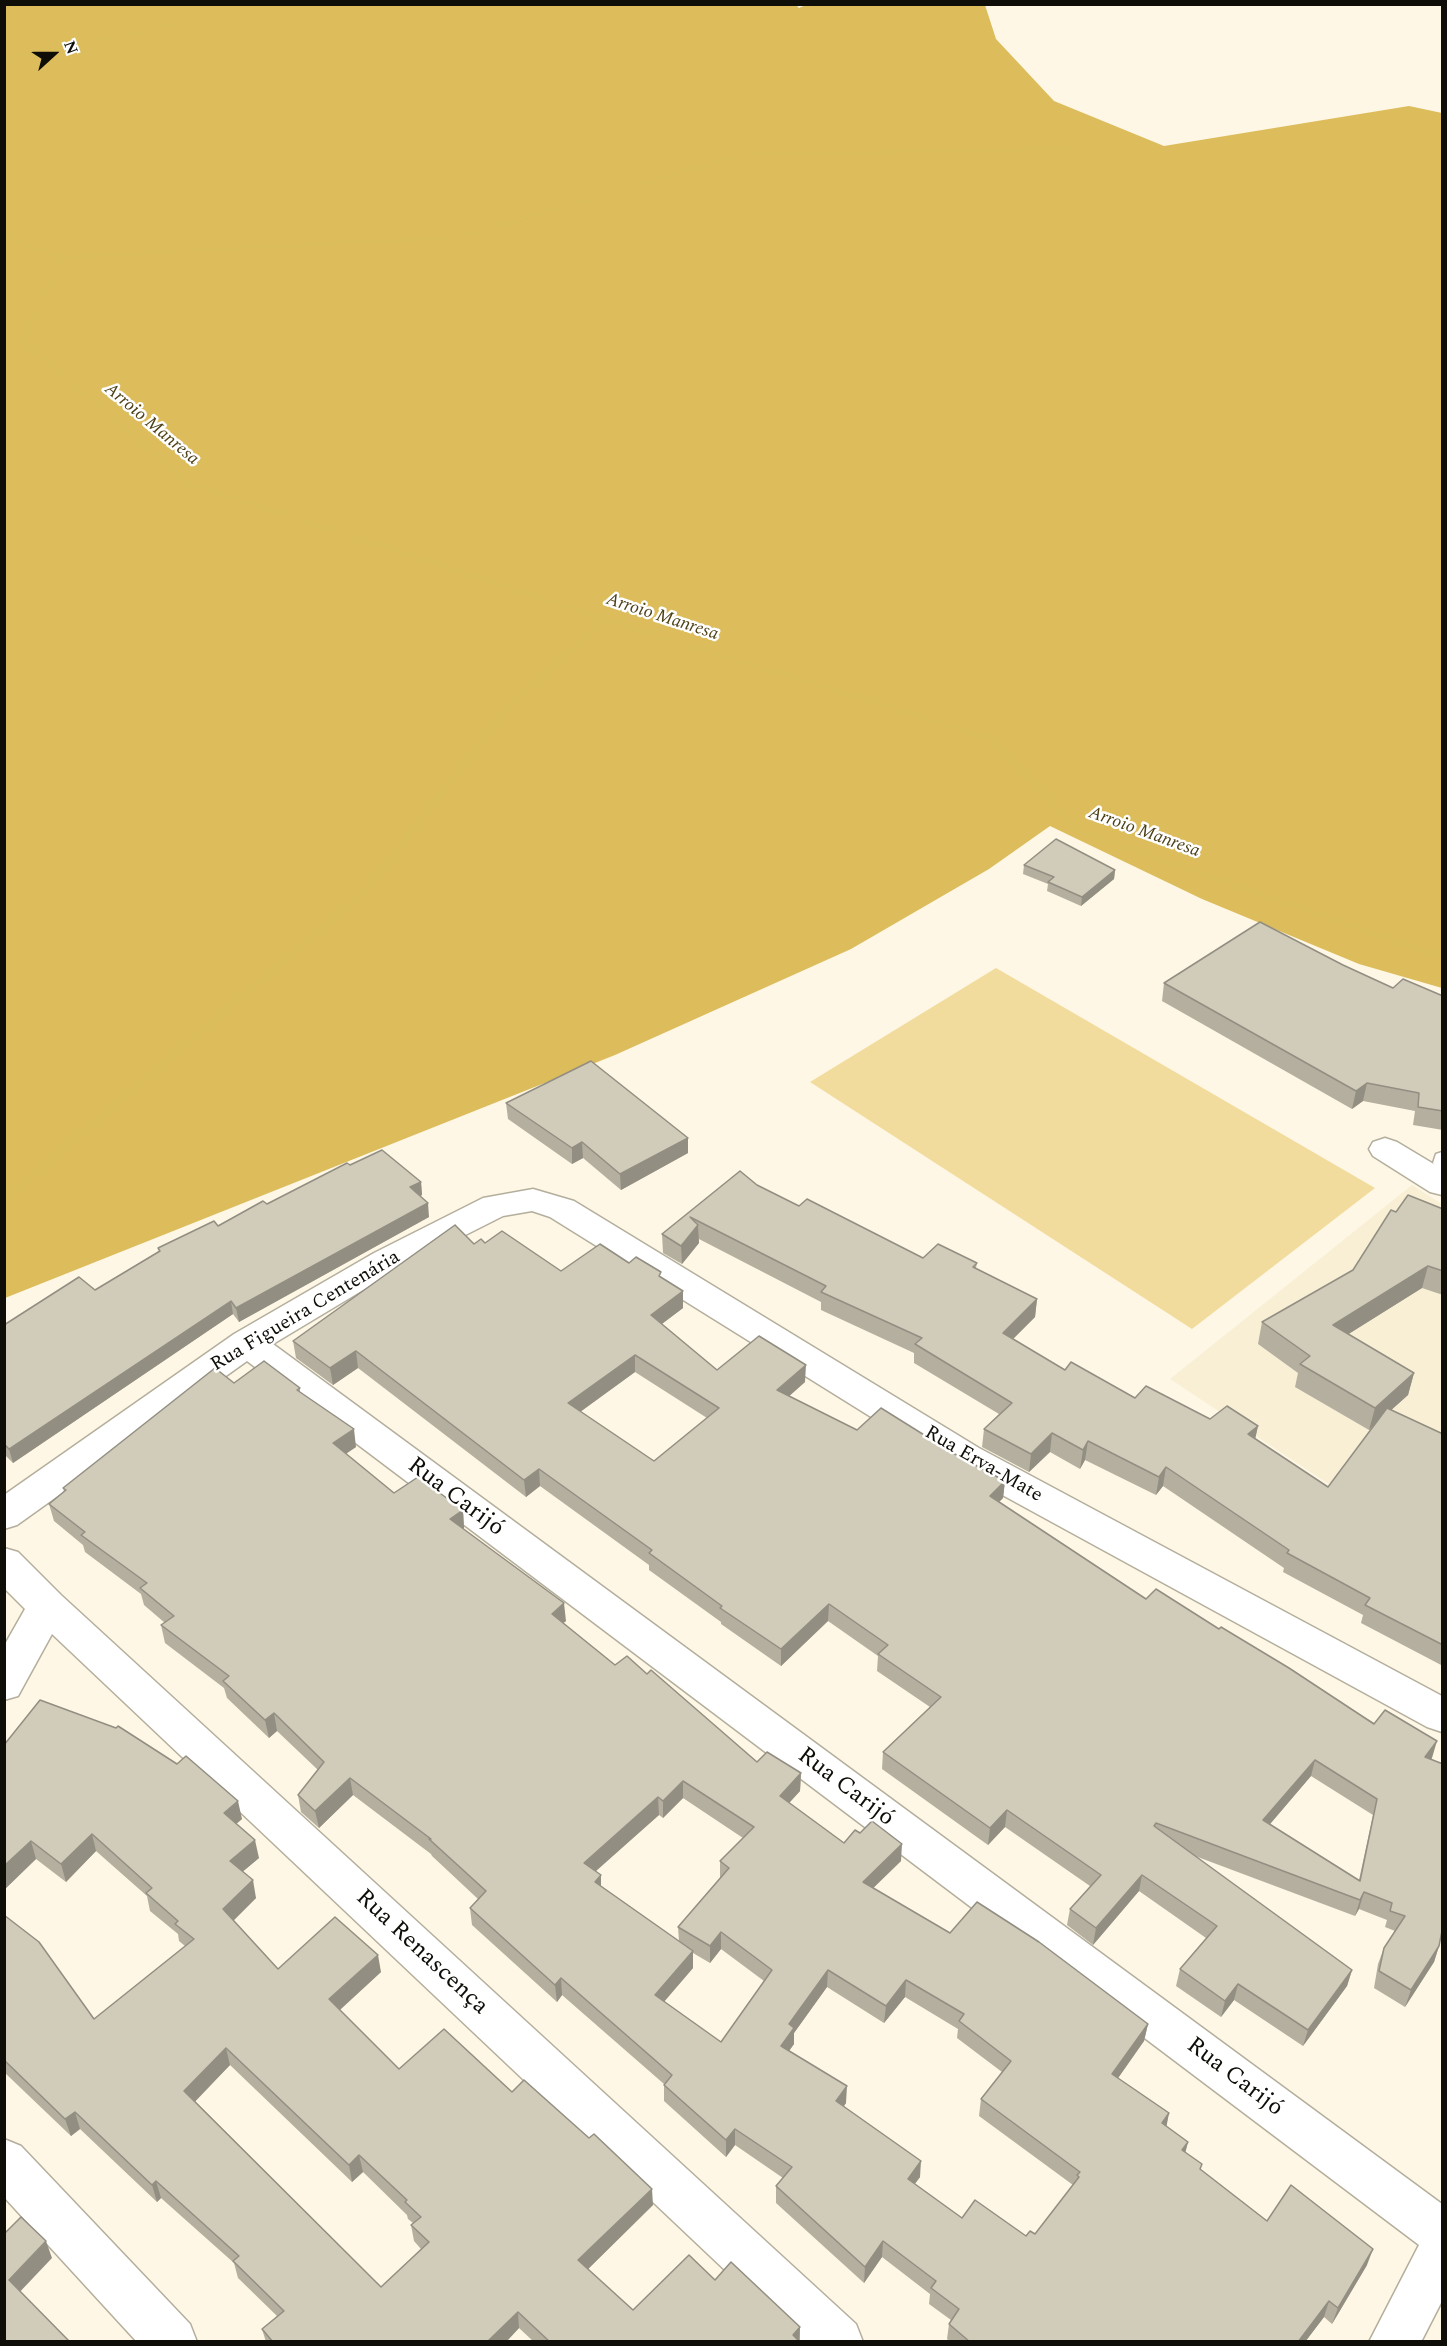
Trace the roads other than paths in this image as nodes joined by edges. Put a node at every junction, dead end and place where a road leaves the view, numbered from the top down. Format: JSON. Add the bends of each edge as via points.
{"nodes":[{"id":1,"x":1385,"y":1149,"type":"dead end"},
{"id":2,"x":1443,"y":1158,"type":"edge"},
{"id":3,"x":1443,"y":1163,"type":"edge"},
{"id":4,"x":1443,"y":1184,"type":"edge"},
{"id":5,"x":533,"y":1200,"type":"joint"},
{"id":6,"x":247,"y":1343,"type":"junction"},
{"id":7,"x":4,"y":1515,"type":"edge"},
{"id":8,"x":4,"y":1563,"type":"edge"},
{"id":9,"x":47,"y":1606,"type":"junction"},
{"id":10,"x":4,"y":1684,"type":"edge"},
{"id":11,"x":1443,"y":1715,"type":"edge"},
{"id":12,"x":4,"y":2162,"type":"edge"},
{"id":13,"x":1443,"y":2233,"type":"edge"},
{"id":14,"x":1443,"y":2252,"type":"edge"},
{"id":15,"x":172,"y":2342,"type":"edge"},
{"id":16,"x":838,"y":2342,"type":"edge"},
{"id":17,"x":1394,"y":2342,"type":"edge"}],
"edges":[{"from":1,"to":4,"type":"street"},
{"from":2,"to":3,"type":"lane"},
{"from":5,"to":6,"type":"street","name":"Rua Figueira Centenária","via":[[495,1206],[386,1261]]},
{"from":5,"to":11,"type":"street","name":"Rua Erva-Mate","via":[[562,1209],[966,1458]]},
{"from":6,"to":7,"type":"street","name":"Rua Figueira Centenária"},
{"from":6,"to":13,"type":"street","name":"Rua Carijó"},
{"from":8,"to":9,"type":"street","name":"Rua Renascença"},
{"from":9,"to":10,"type":"street"},
{"from":9,"to":16,"type":"street","name":"Rua Renascença"},
{"from":12,"to":15,"type":"street"},
{"from":14,"to":17,"type":"street"}]}
